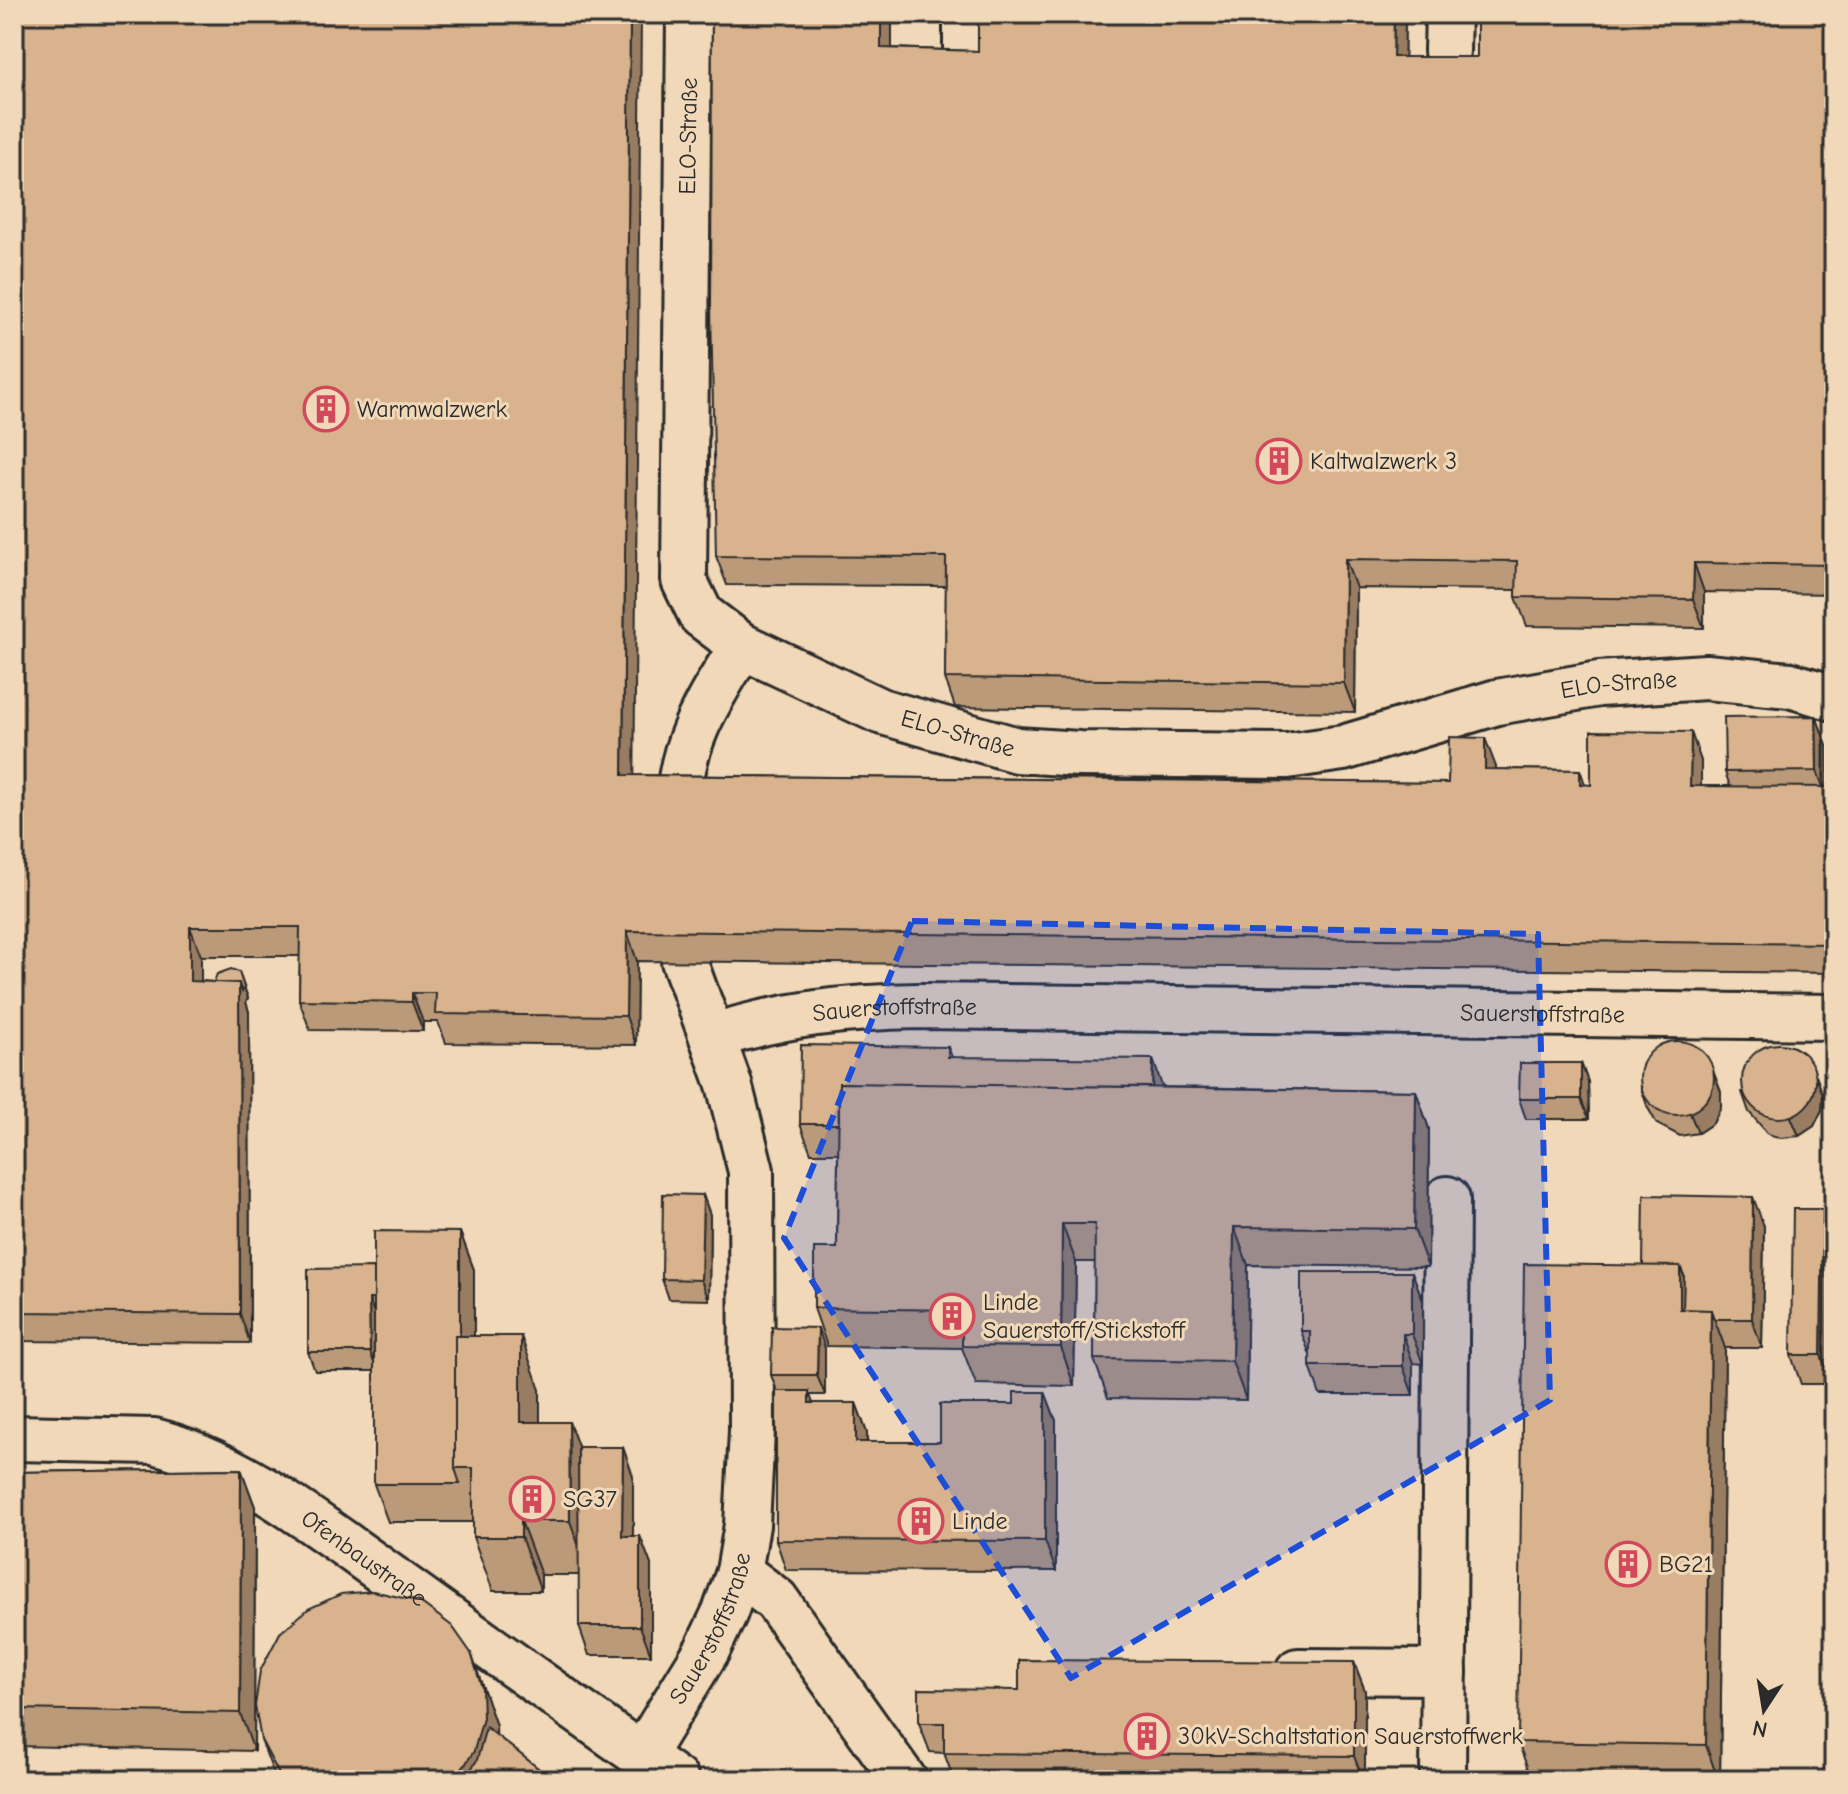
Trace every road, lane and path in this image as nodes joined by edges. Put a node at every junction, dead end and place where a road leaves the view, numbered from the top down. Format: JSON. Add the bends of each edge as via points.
{"nodes":[{"id":1,"x":689,"y":14,"type":"edge"},
{"id":2,"x":742,"y":646,"type":"junction"},
{"id":3,"x":1834,"y":698,"type":"edge"},
{"id":4,"x":678,"y":805,"type":"edge"},
{"id":5,"x":684,"y":961,"type":"edge"},
{"id":6,"x":1834,"y":1017,"type":"edge"},
{"id":7,"x":712,"y":1037,"type":"junction"},
{"id":8,"x":1447,"y":1199,"type":"dead end"},
{"id":9,"x":14,"y":1438,"type":"edge"},
{"id":10,"x":739,"y":1572,"type":"junction"},
{"id":11,"x":1258,"y":1670,"type":"edge"},
{"id":12,"x":1444,"y":1672,"type":"junction"},
{"id":13,"x":659,"y":1768,"type":"edge"},
{"id":14,"x":904,"y":1780,"type":"edge"},
{"id":15,"x":1443,"y":1780,"type":"edge"}],
"edges":[{"from":1,"to":2,"type":"street","name":"ELO-Straße","via":[[684,580],[701,615]]},
{"from":2,"to":3,"type":"street","name":"ELO-Straße","via":[[880,711],[1017,750],[1079,754],[1287,756],[1343,748],[1497,702],[1599,684],[1706,677],[1790,685]]},
{"from":2,"to":4,"type":"street","via":[[696,722]]},
{"from":5,"to":7,"type":"street"},
{"from":6,"to":7,"type":"street","name":"Sauerstoffstraße","via":[[907,1006],[856,1007],[755,1022]]},
{"from":7,"to":10,"type":"street","name":"Sauerstoffstraße","via":[[748,1146],[754,1216],[752,1431]]},
{"from":8,"to":12,"type":"street"},
{"from":9,"to":13,"type":"street","name":"Ofenbaustraße","via":[[154,1441],[225,1470],[293,1508]]},
{"from":10,"to":13,"type":"street","name":"Sauerstoffstraße"},
{"from":10,"to":14,"type":"street","via":[[776,1600]]},
{"from":11,"to":12,"type":"street"},
{"from":12,"to":15,"type":"street"}]}
